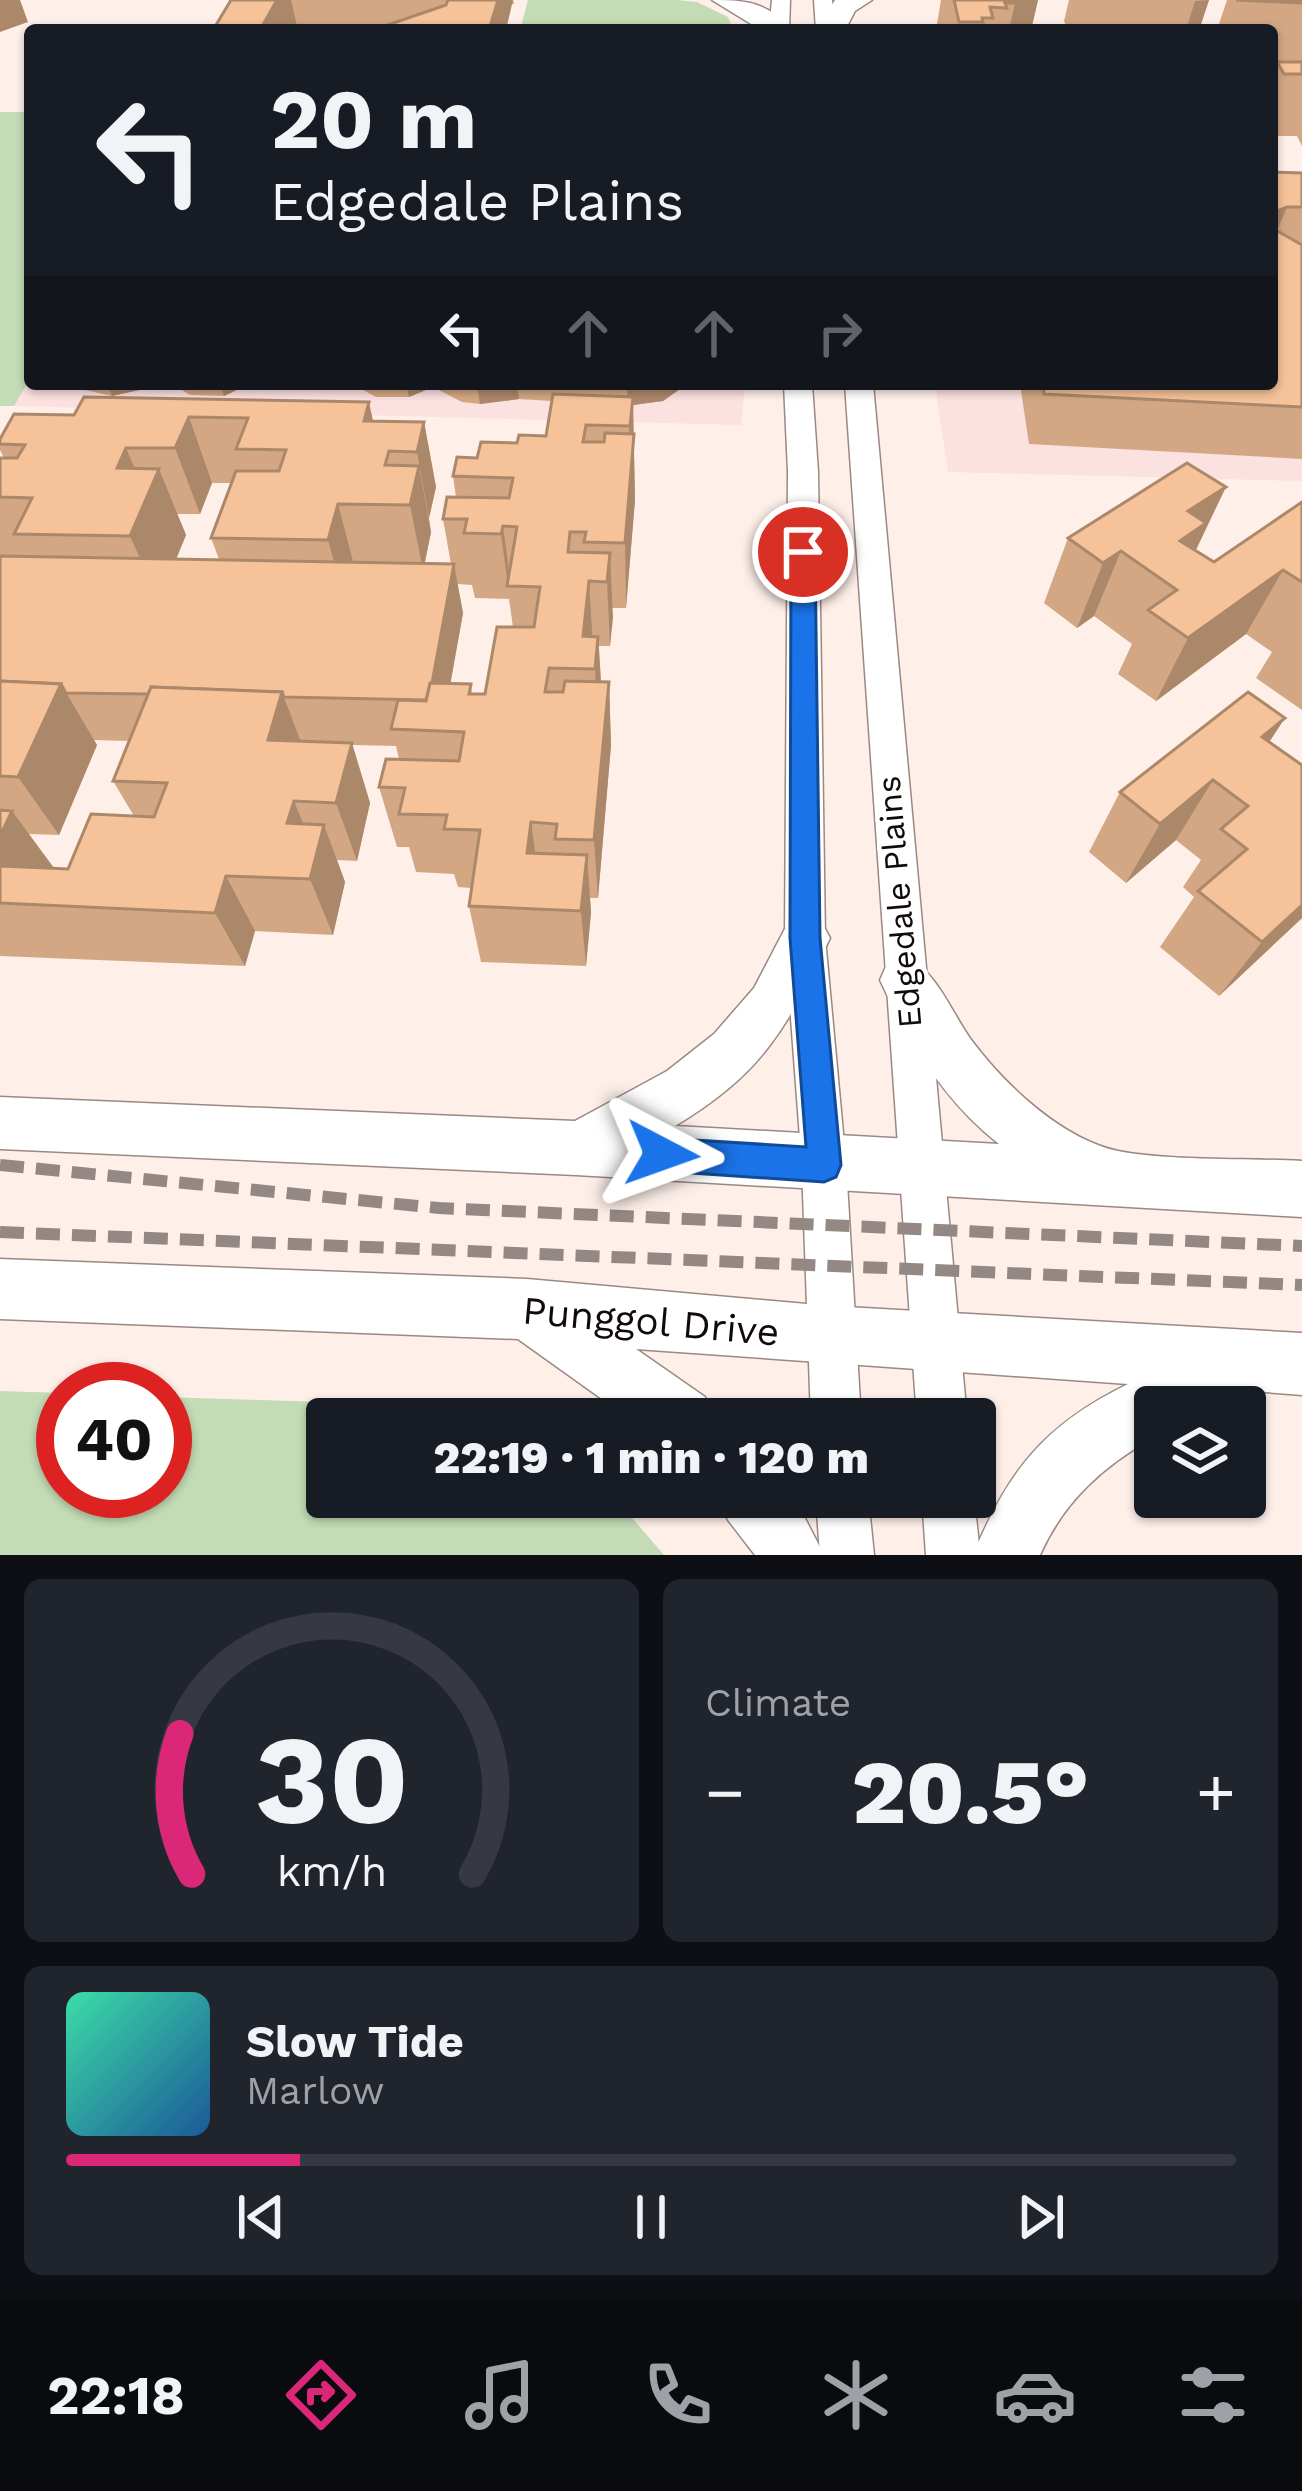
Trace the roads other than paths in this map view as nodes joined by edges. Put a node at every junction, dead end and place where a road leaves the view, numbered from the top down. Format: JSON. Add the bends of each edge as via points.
{"nodes":[{"id":1,"x":725,"y":0,"type":"edge"},
{"id":2,"x":859,"y":0,"type":"edge"},
{"id":3,"x":771,"y":24,"type":"edge"},
{"id":4,"x":833,"y":24,"type":"edge"},
{"id":5,"x":798,"y":390,"type":"edge"},
{"id":6,"x":860,"y":390,"type":"edge"},
{"id":7,"x":805,"y":938,"type":"junction"},
{"id":8,"x":905,"y":980,"type":"junction"},
{"id":9,"x":0,"y":1123,"type":"edge"},
{"id":10,"x":576,"y":1148,"type":"junction"},
{"id":11,"x":824,"y":1165,"type":"junction"},
{"id":12,"x":922,"y":1169,"type":"junction"},
{"id":13,"x":1126,"y":1181,"type":"junction"},
{"id":14,"x":1302,"y":1189,"type":"edge"},
{"id":15,"x":0,"y":1289,"type":"edge"},
{"id":16,"x":527,"y":1309,"type":"junction"},
{"id":17,"x":829,"y":1336,"type":"junction"},
{"id":18,"x":935,"y":1342,"type":"junction"},
{"id":19,"x":1286,"y":1362,"type":"edge"},
{"id":20,"x":653,"y":1398,"type":"edge"},
{"id":21,"x":834,"y":1398,"type":"edge"},
{"id":22,"x":940,"y":1398,"type":"edge"},
{"id":23,"x":768,"y":1518,"type":"edge"},
{"id":24,"x":844,"y":1518,"type":"edge"},
{"id":25,"x":950,"y":1518,"type":"edge"},
{"id":26,"x":791,"y":1555,"type":"edge"},
{"id":27,"x":847,"y":1555,"type":"edge"},
{"id":28,"x":953,"y":1555,"type":"edge"},
{"id":29,"x":1006,"y":1555,"type":"edge"}],
"edges":[{"from":1,"to":3,"type":"main road"},
{"from":2,"to":4,"type":"main road"},
{"from":5,"to":7,"type":"street"},
{"from":6,"to":8,"type":"street","name":"Edgedale Plains"},
{"from":7,"to":10,"type":"street","via":[[771,1006],[716,1067],[652,1112]]},
{"from":7,"to":11,"type":"street"},
{"from":8,"to":12,"type":"street","name":"Edgedale Plains"},
{"from":8,"to":13,"type":"street","via":[[945,1054],[1006,1118]]},
{"from":9,"to":10,"type":"street"},
{"from":10,"to":11,"type":"street"},
{"from":11,"to":12,"type":"street"},
{"from":11,"to":17,"type":"street"},
{"from":12,"to":13,"type":"street"},
{"from":12,"to":18,"type":"street","name":"Edgedale Plains"},
{"from":13,"to":14,"type":"street"},
{"from":15,"to":16,"type":"street","name":"Punggol Drive"},
{"from":16,"to":17,"type":"street","name":"Punggol Drive"},
{"from":16,"to":20,"type":"street"},
{"from":17,"to":18,"type":"street","name":"Punggol Drive"},
{"from":17,"to":21,"type":"street"},
{"from":18,"to":19,"type":"street","name":"Punggol Drive"},
{"from":18,"to":22,"type":"street","name":"Edgedale Plains"},
{"from":19,"to":29,"type":"street","via":[[1185,1389],[1104,1429],[1036,1496]]},
{"from":23,"to":26,"type":"street"},
{"from":24,"to":27,"type":"street"},
{"from":25,"to":28,"type":"street"}]}
